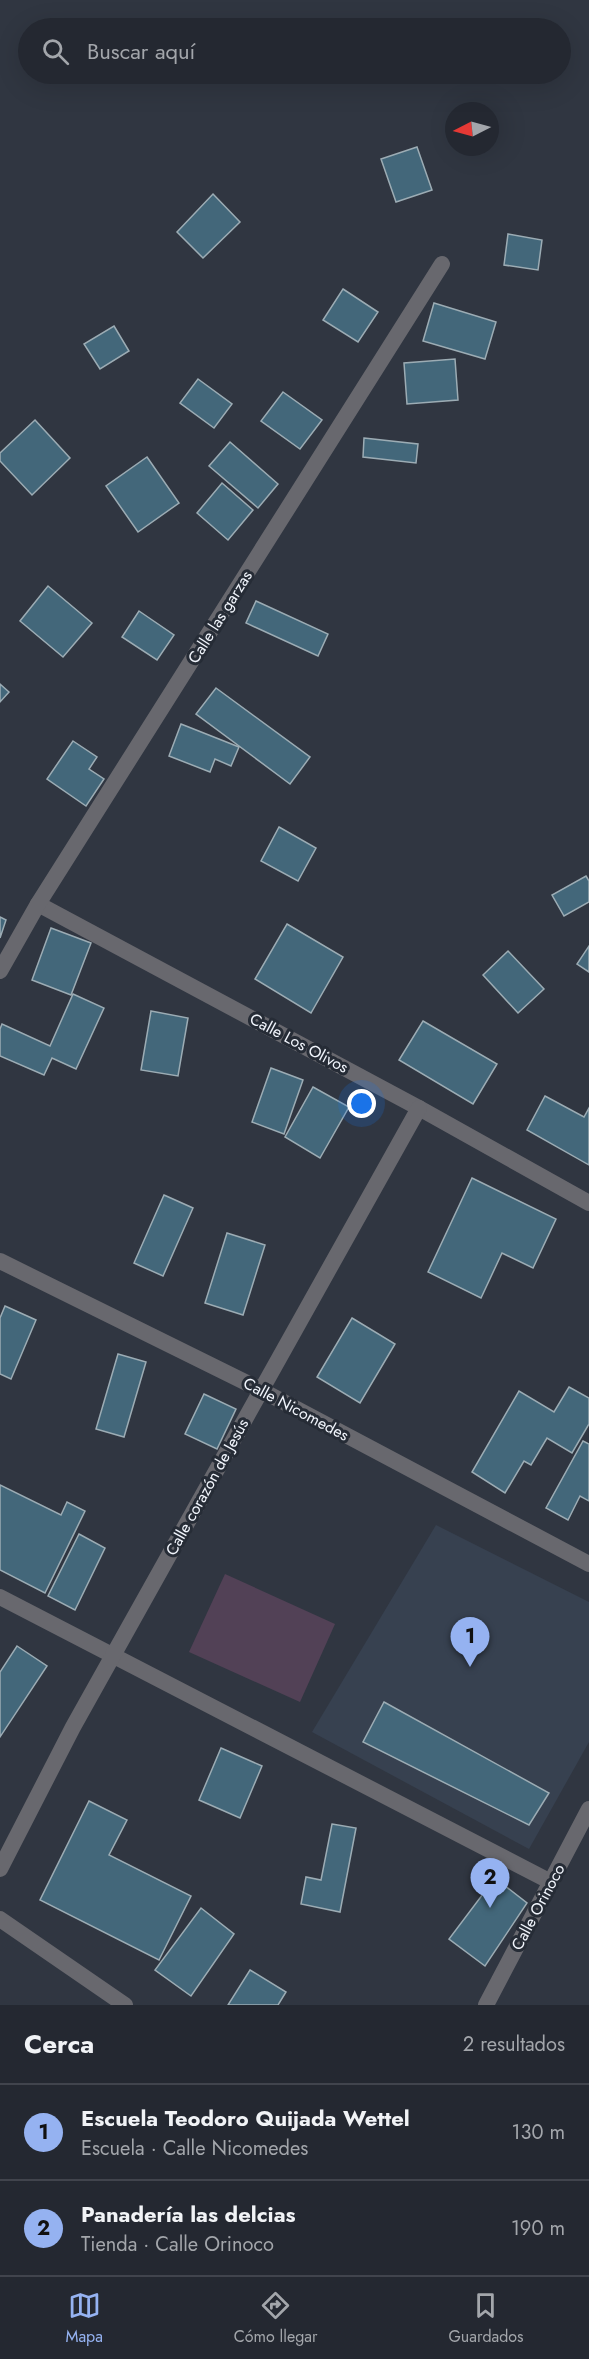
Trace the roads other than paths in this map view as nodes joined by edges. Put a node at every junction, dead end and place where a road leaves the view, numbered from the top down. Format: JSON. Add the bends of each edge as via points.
{"nodes":[{"id":1,"x":442,"y":264,"type":"dead end"},
{"id":2,"x":39,"y":903,"type":"junction"},
{"id":3,"x":0,"y":971,"type":"edge"},
{"id":4,"x":419,"y":1108,"type":"junction"},
{"id":5,"x":589,"y":1203,"type":"edge"},
{"id":6,"x":0,"y":1261,"type":"edge"},
{"id":7,"x":261,"y":1390,"type":"junction"},
{"id":8,"x":589,"y":1564,"type":"edge"},
{"id":9,"x":0,"y":1597,"type":"edge"},
{"id":10,"x":113,"y":1655,"type":"junction"},
{"id":11,"x":589,"y":1809,"type":"edge"},
{"id":12,"x":0,"y":1869,"type":"edge"},
{"id":13,"x":551,"y":1882,"type":"junction"},
{"id":14,"x":0,"y":1919,"type":"edge"},
{"id":15,"x":124,"y":2005,"type":"edge"},
{"id":16,"x":486,"y":2005,"type":"edge"}],
"edges":[{"from":1,"to":2,"type":"street","name":"Calle las garzas"},
{"from":2,"to":3,"type":"street","name":"Calle las garzas"},
{"from":2,"to":4,"type":"street","name":"Calle Los Olivos"},
{"from":4,"to":5,"type":"street","name":"Calle Los Olivos"},
{"from":4,"to":7,"type":"street","name":"Calle corazón de Jesús"},
{"from":6,"to":7,"type":"street","name":"Calle Nicomedes"},
{"from":7,"to":8,"type":"street","name":"Calle Nicomedes"},
{"from":7,"to":10,"type":"street","name":"Calle corazón de Jesús"},
{"from":9,"to":10,"type":"street"},
{"from":10,"to":12,"type":"street","name":"Calle corazón de Jesús"},
{"from":10,"to":13,"type":"street"},
{"from":11,"to":13,"type":"street","name":"Calle Orinoco"},
{"from":13,"to":16,"type":"street","name":"Calle Orinoco"},
{"from":14,"to":15,"type":"street"}]}
